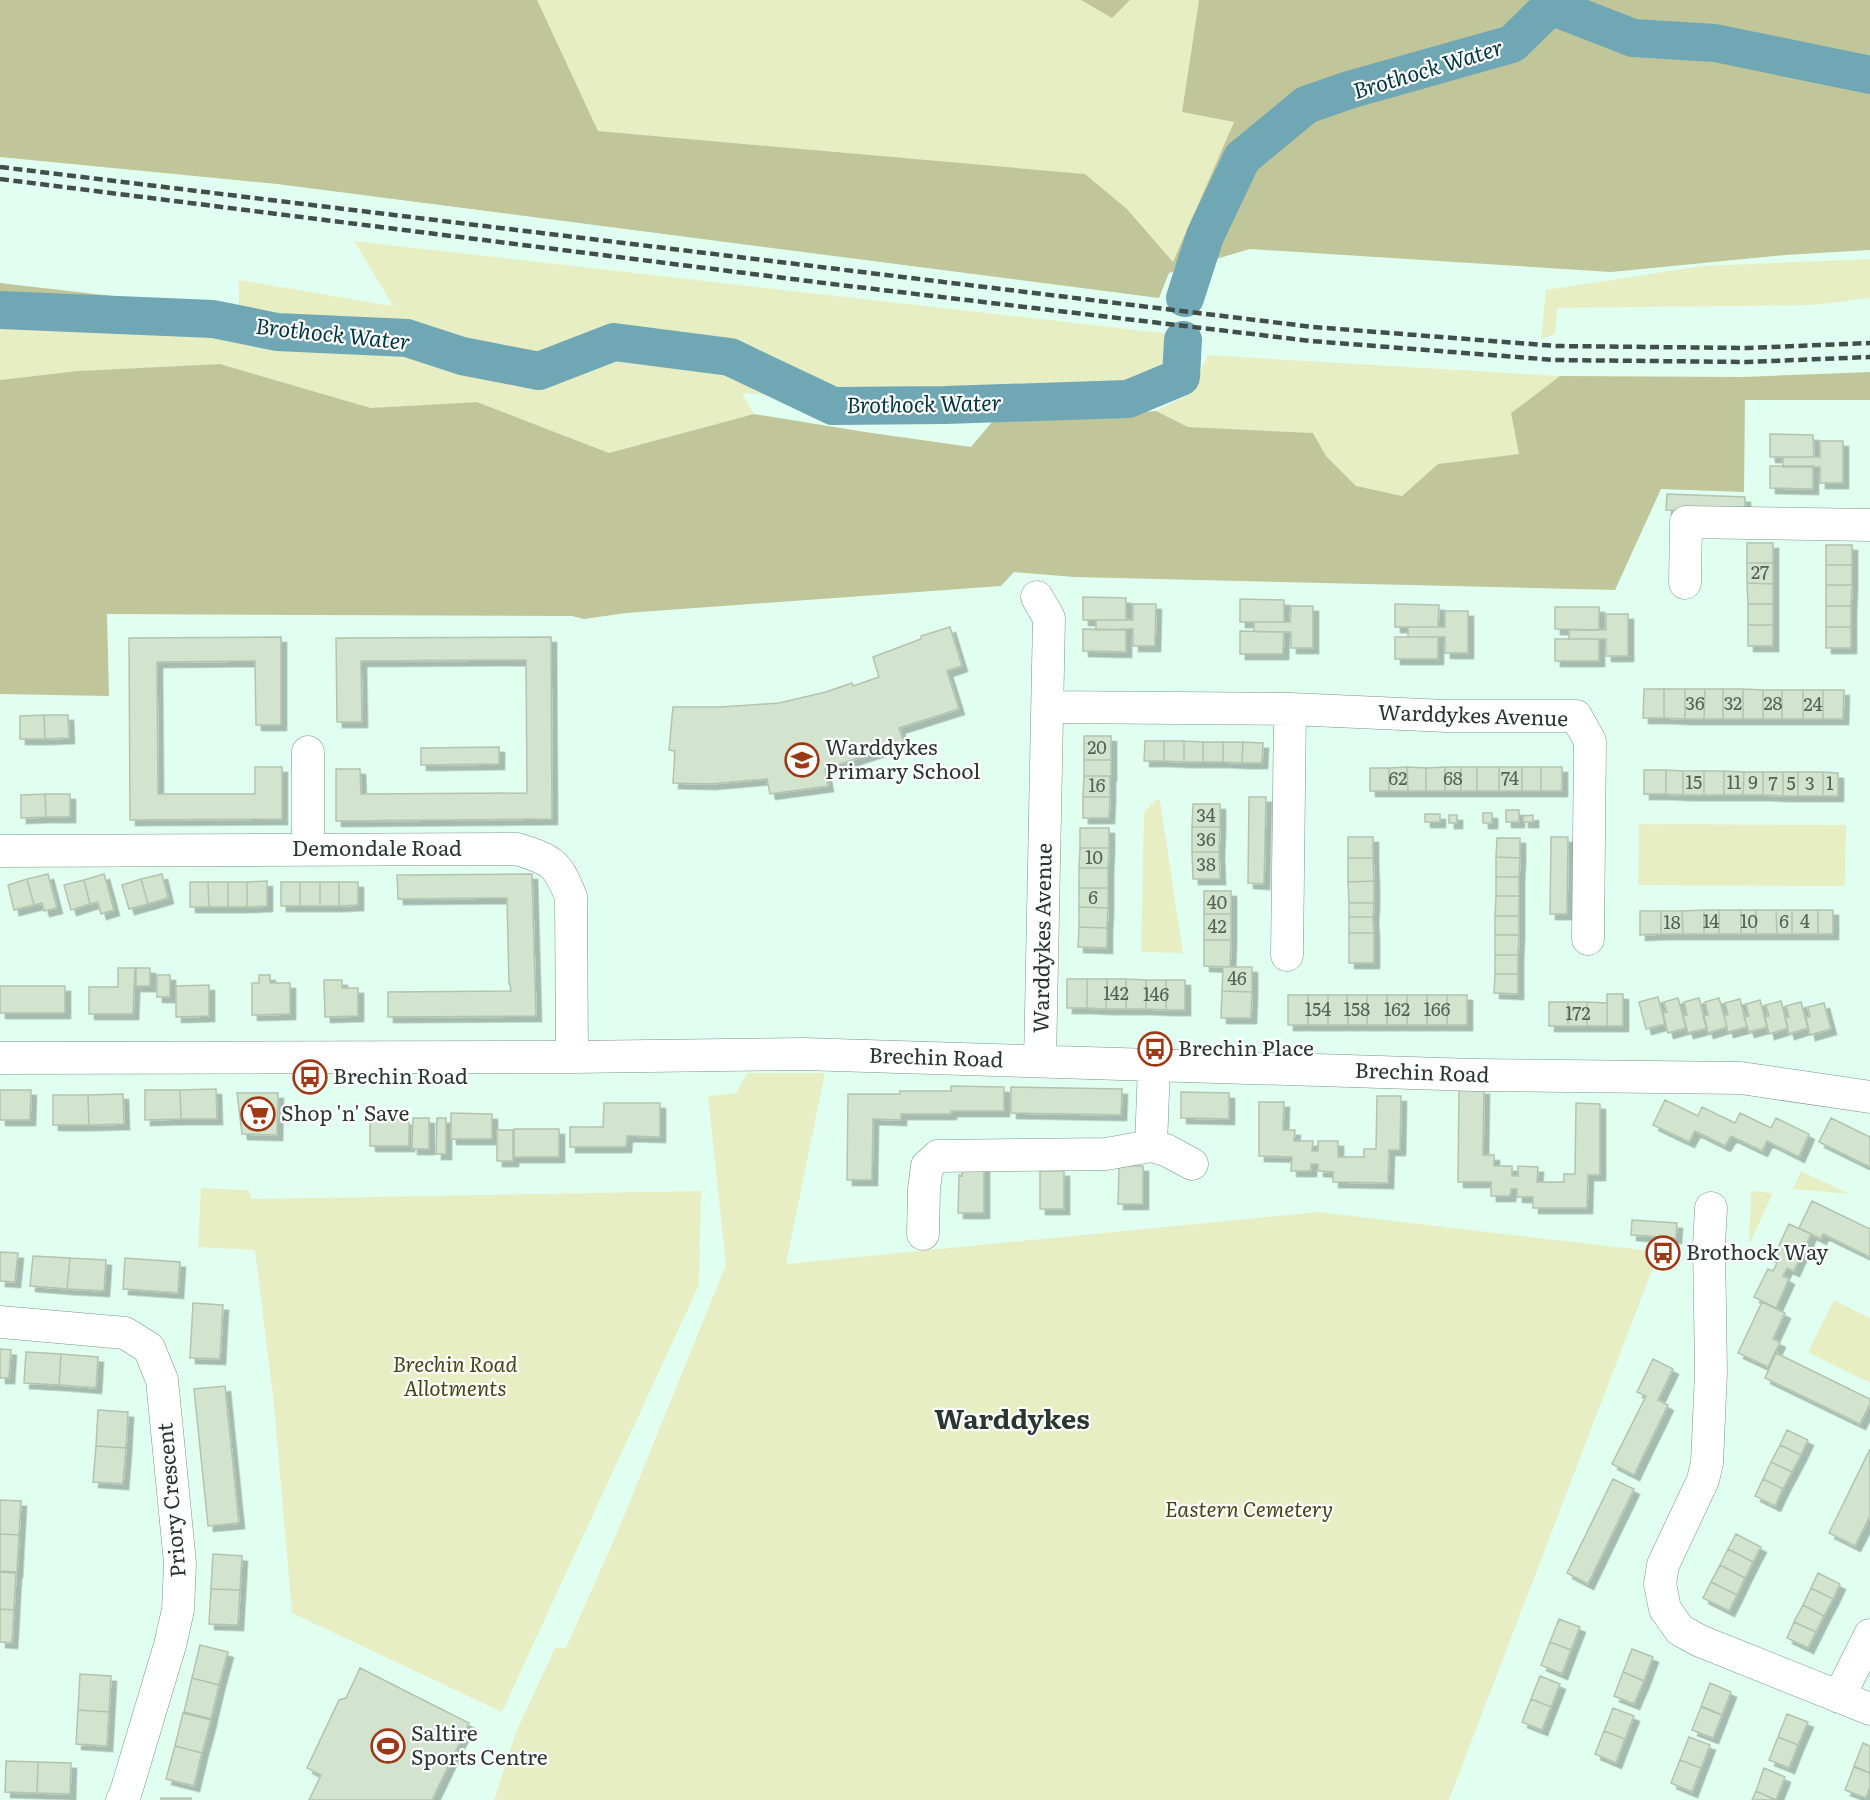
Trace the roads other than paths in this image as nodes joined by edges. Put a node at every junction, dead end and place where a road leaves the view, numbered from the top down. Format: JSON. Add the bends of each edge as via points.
{"nodes":[{"id":1,"x":1870,"y":525,"type":"edge"},
{"id":2,"x":1685,"y":583,"type":"dead end"},
{"id":3,"x":1037,"y":597,"type":"dead end"},
{"id":4,"x":1048,"y":707,"type":"junction"},
{"id":5,"x":1290,"y":709,"type":"junction"},
{"id":6,"x":308,"y":752,"type":"dead end"},
{"id":7,"x":308,"y":849,"type":"junction"},
{"id":8,"x":0,"y":850,"type":"edge"},
{"id":9,"x":1588,"y":939,"type":"dead end"},
{"id":10,"x":1287,"y":955,"type":"dead end"},
{"id":11,"x":572,"y":1057,"type":"junction"},
{"id":12,"x":0,"y":1058,"type":"edge"},
{"id":13,"x":1040,"y":1061,"type":"junction"},
{"id":14,"x":1154,"y":1065,"type":"junction"},
{"id":15,"x":1869,"y":1091,"type":"edge"},
{"id":16,"x":1151,"y":1146,"type":"junction"},
{"id":17,"x":1192,"y":1164,"type":"dead end"},
{"id":18,"x":1712,"y":1208,"type":"dead end"},
{"id":19,"x":923,"y":1234,"type":"dead end"},
{"id":20,"x":0,"y":1322,"type":"edge"},
{"id":21,"x":1870,"y":1635,"type":"edge"},
{"id":22,"x":1839,"y":1697,"type":"junction"},
{"id":23,"x":1870,"y":1709,"type":"edge"},
{"id":24,"x":122,"y":1800,"type":"edge"}],
"edges":[{"from":1,"to":2,"type":"street","via":[[1686,522]]},
{"from":3,"to":4,"type":"street","name":"Warddykes Avenue","via":[[1049,618]]},
{"from":4,"to":5,"type":"street","name":"Warddykes Avenue"},
{"from":4,"to":13,"type":"street","name":"Warddykes Avenue"},
{"from":5,"to":9,"type":"street","name":"Warddykes Avenue","via":[[1447,716],[1576,716],[1590,741]]},
{"from":5,"to":10,"type":"street"},
{"from":6,"to":7,"type":"street"},
{"from":7,"to":8,"type":"street","name":"Demondale Road"},
{"from":7,"to":11,"type":"street","name":"Demondale Road","via":[[517,849],[546,858],[562,876],[570,897]]},
{"from":11,"to":12,"type":"street","name":"Brechin Road"},
{"from":11,"to":13,"type":"street","name":"Brechin Road","via":[[802,1054]]},
{"from":13,"to":14,"type":"street","name":"Brechin Road"},
{"from":14,"to":15,"type":"street","name":"Brechin Road","via":[[1741,1078]]},
{"from":14,"to":16,"type":"street"},
{"from":16,"to":17,"type":"street"},
{"from":16,"to":19,"type":"street","via":[[1107,1155],[938,1156],[927,1166]]},
{"from":18,"to":22,"type":"street","via":[[1707,1463],[1703,1480],[1663,1565],[1660,1584],[1665,1609],[1680,1630],[1700,1641]]},
{"from":20,"to":24,"type":"street","name":"Priory Crescent","via":[[125,1333],[149,1348],[162,1380],[180,1563],[178,1610]]},
{"from":21,"to":22,"type":"street"},
{"from":22,"to":23,"type":"street"}]}
